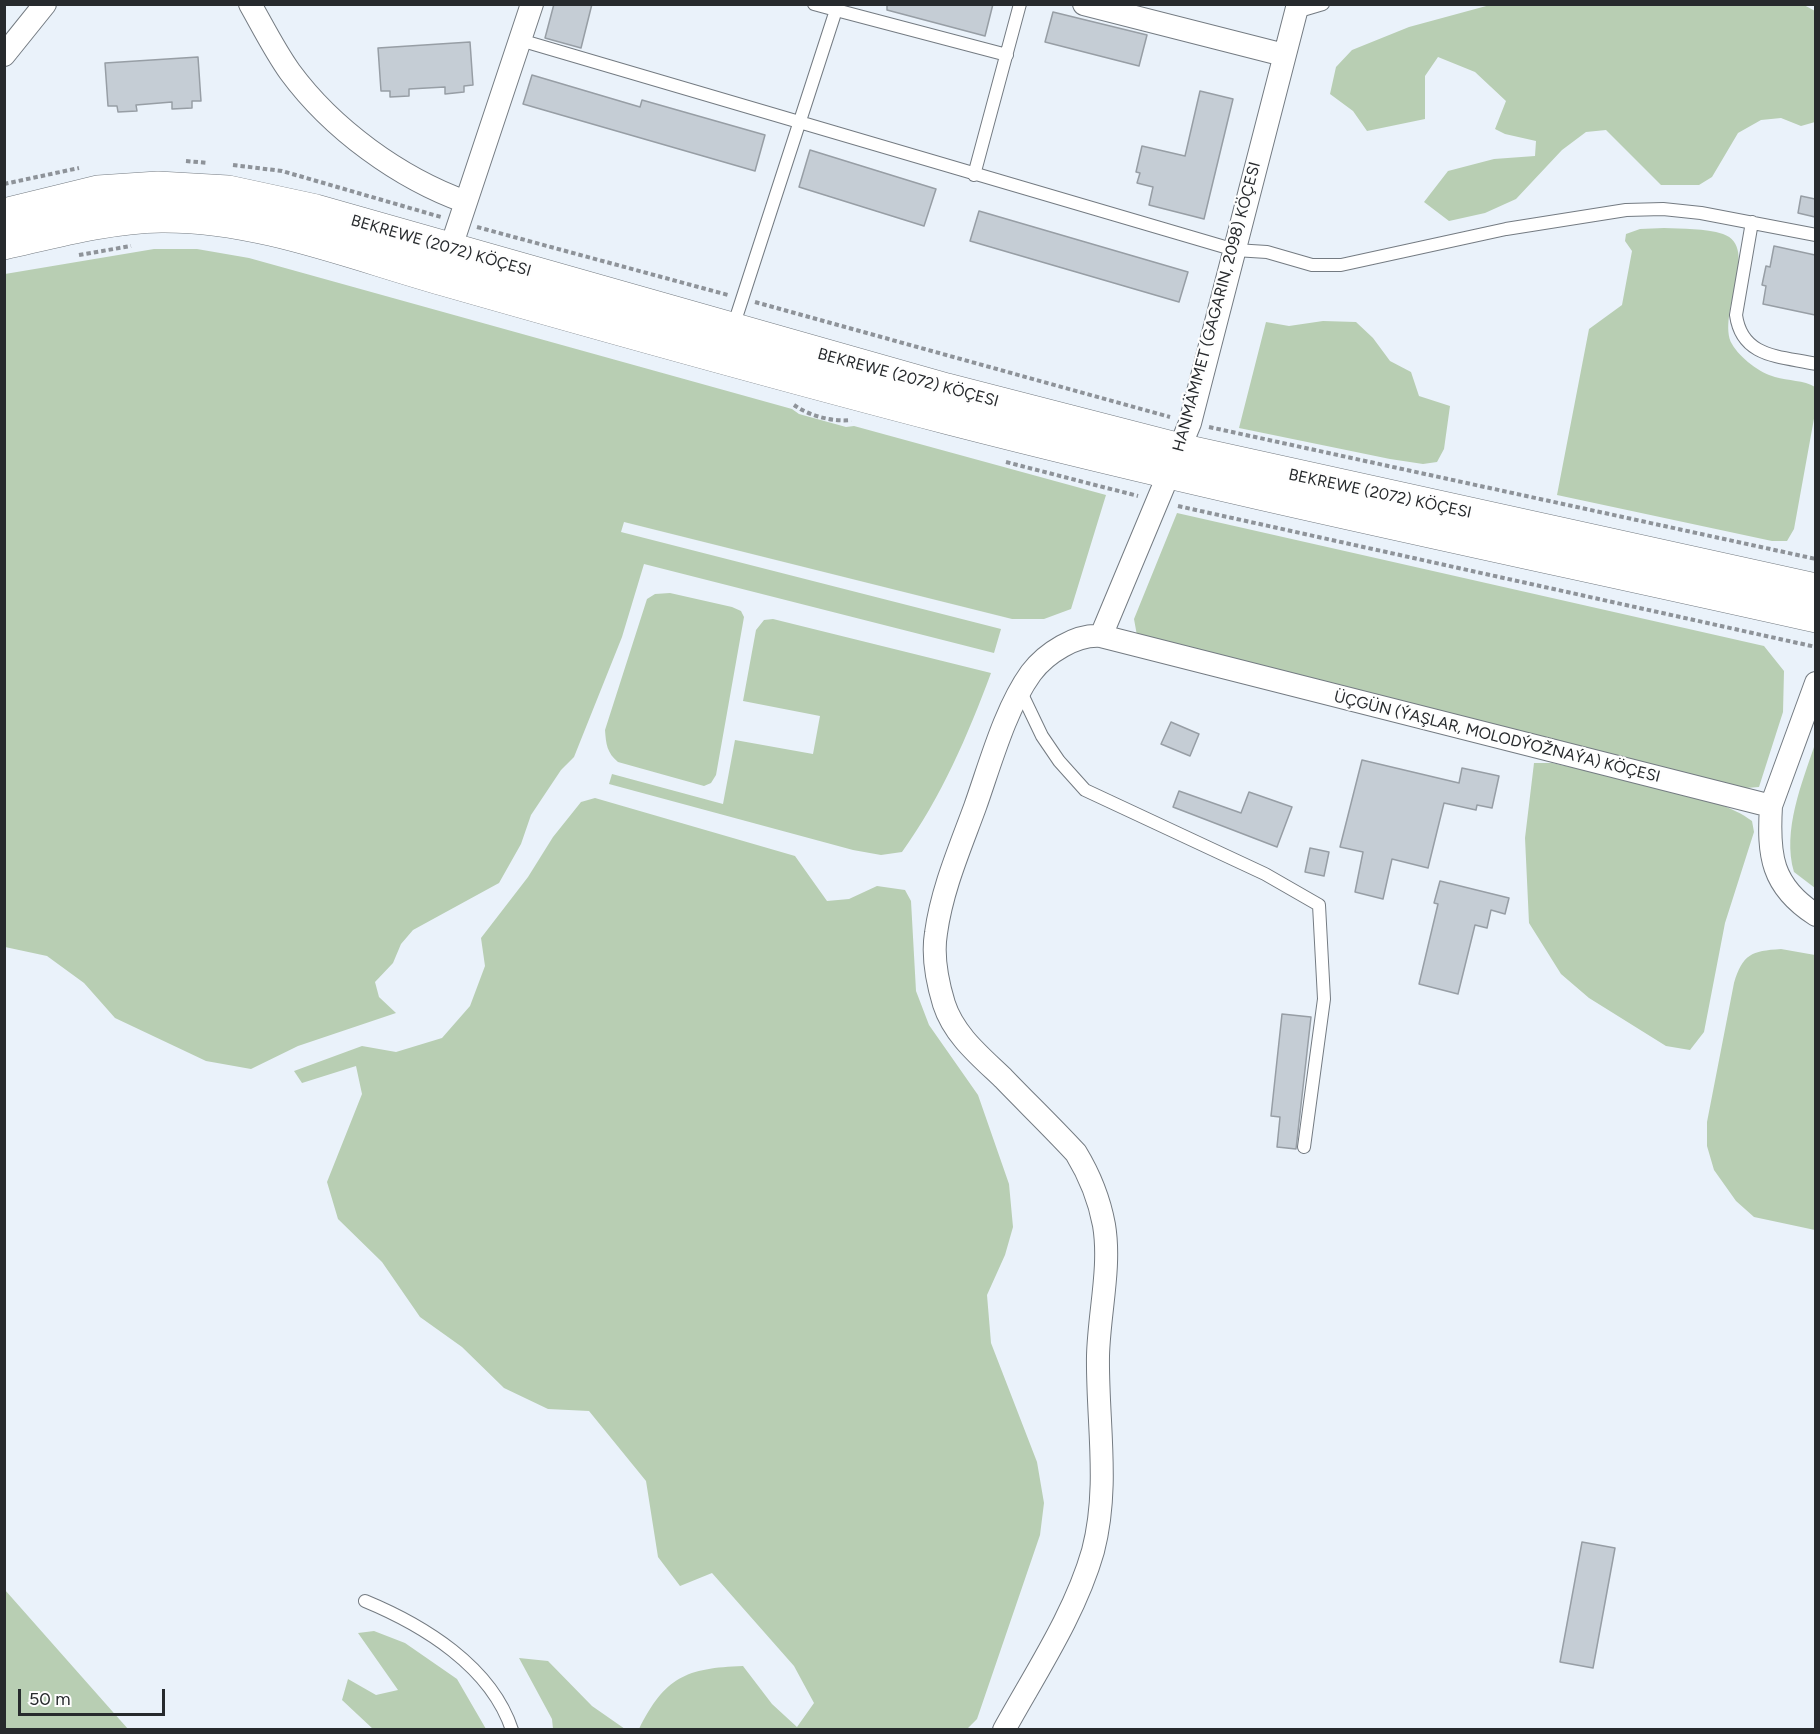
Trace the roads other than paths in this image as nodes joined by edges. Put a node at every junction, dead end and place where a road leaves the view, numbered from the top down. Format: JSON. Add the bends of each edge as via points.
{"nodes":[{"id":1,"x":45,"y":4,"type":"edge"},
{"id":2,"x":250,"y":4,"type":"edge"},
{"id":3,"x":532,"y":4,"type":"edge"},
{"id":4,"x":814,"y":4,"type":"edge"},
{"id":5,"x":1020,"y":4,"type":"edge"},
{"id":6,"x":1084,"y":4,"type":"edge"},
{"id":7,"x":1323,"y":4,"type":"edge"},
{"id":8,"x":1297,"y":8,"type":"edge"},
{"id":9,"x":836,"y":10,"type":"junction"},
{"id":10,"x":520,"y":40,"type":"junction"},
{"id":11,"x":4,"y":54,"type":"edge"},
{"id":12,"x":1007,"y":55,"type":"junction"},
{"id":13,"x":1284,"y":55,"type":"junction"},
{"id":14,"x":798,"y":121,"type":"junction"},
{"id":15,"x":974,"y":175,"type":"junction"},
{"id":16,"x":4,"y":215,"type":"edge"},
{"id":17,"x":1752,"y":222,"type":"junction"},
{"id":18,"x":1815,"y":235,"type":"edge"},
{"id":19,"x":454,"y":238,"type":"junction"},
{"id":20,"x":4,"y":243,"type":"edge"},
{"id":21,"x":1235,"y":250,"type":"junction"},
{"id":22,"x":737,"y":314,"type":"junction"},
{"id":23,"x":1815,"y":364,"type":"edge"},
{"id":24,"x":1180,"y":449,"type":"junction"},
{"id":25,"x":1815,"y":590,"type":"edge"},
{"id":26,"x":1815,"y":616,"type":"edge"},
{"id":27,"x":1101,"y":636,"type":"junction"},
{"id":28,"x":1815,"y":683,"type":"edge"},
{"id":29,"x":1020,"y":690,"type":"junction"},
{"id":30,"x":1772,"y":806,"type":"junction"},
{"id":31,"x":1815,"y":915,"type":"edge"},
{"id":32,"x":1304,"y":1147,"type":"dead end"},
{"id":33,"x":364,"y":1600,"type":"dead end"},
{"id":34,"x":512,"y":1730,"type":"edge"},
{"id":35,"x":1004,"y":1730,"type":"edge"}],
"edges":[{"from":1,"to":11,"type":"street"},
{"from":2,"to":19,"type":"street","via":[[311,98],[386,160]]},
{"from":3,"to":10,"type":"street"},
{"from":4,"to":9,"type":"lane"},
{"from":5,"to":12,"type":"lane"},
{"from":6,"to":13,"type":"street"},
{"from":7,"to":8,"type":"lane"},
{"from":8,"to":13,"type":"street","name":"HANMÄMMET (GAGARIN, 2098) KÖÇESI"},
{"from":9,"to":12,"type":"lane"},
{"from":9,"to":14,"type":"lane"},
{"from":10,"to":14,"type":"lane"},
{"from":10,"to":19,"type":"street"},
{"from":12,"to":15,"type":"lane"},
{"from":13,"to":21,"type":"street","name":"HANMÄMMET (GAGARIN, 2098) KÖÇESI"},
{"from":14,"to":15,"type":"lane"},
{"from":14,"to":22,"type":"lane"},
{"from":15,"to":21,"type":"lane"},
{"from":16,"to":19,"type":"main road","name":"BEKREWE (2072) KÖÇESI","via":[[98,192],[158,188],[228,192]]},
{"from":17,"to":18,"type":"lane"},
{"from":17,"to":21,"type":"lane","via":[[1663,209],[1626,210],[1506,229],[1341,265],[1312,265],[1267,252]]},
{"from":17,"to":23,"type":"lane","via":[[1736,315],[1738,330],[1747,344],[1764,353]]},
{"from":19,"to":20,"type":"main road","name":"BEKREWE (2072) KÖÇESI","via":[[285,233],[164,216],[103,219]]},
{"from":19,"to":22,"type":"main road","name":"BEKREWE (2072) KÖÇESI"},
{"from":19,"to":24,"type":"main road","name":"BEKREWE (2072) KÖÇESI","via":[[944,417]]},
{"from":21,"to":24,"type":"street","name":"HANMÄMMET (GAGARIN, 2098) KÖÇESI"},
{"from":22,"to":24,"type":"main road","name":"BEKREWE (2072) KÖÇESI","via":[[948,390]]},
{"from":24,"to":25,"type":"main road","name":"BEKREWE (2072) KÖÇESI"},
{"from":24,"to":26,"type":"main road","name":"BEKREWE (2072) KÖÇESI"},
{"from":24,"to":27,"type":"street","name":"HANMÄMMET (GAGARIN, 2098) KÖÇESI"},
{"from":27,"to":29,"type":"street","via":[[1090,635],[1048,656]]},
{"from":27,"to":30,"type":"street","name":"ÜÇGÜN (ÝAŞLAR, MOLODÝOŽNAÝA) KÖÇESI"},
{"from":28,"to":30,"type":"street"},
{"from":29,"to":32,"type":"lane","via":[[1042,736],[1085,790],[1265,874],[1319,905],[1324,999]]},
{"from":29,"to":35,"type":"street","via":[[942,905],[935,935],[938,982],[954,1027],[1076,1154],[1098,1200],[1106,1244],[1099,1337],[1102,1493],[1098,1526],[1083,1582]]},
{"from":30,"to":31,"type":"street","via":[[1771,857],[1778,876],[1800,904]]},
{"from":33,"to":34,"type":"lane","via":[[438,1638],[475,1672],[506,1712]]}]}
